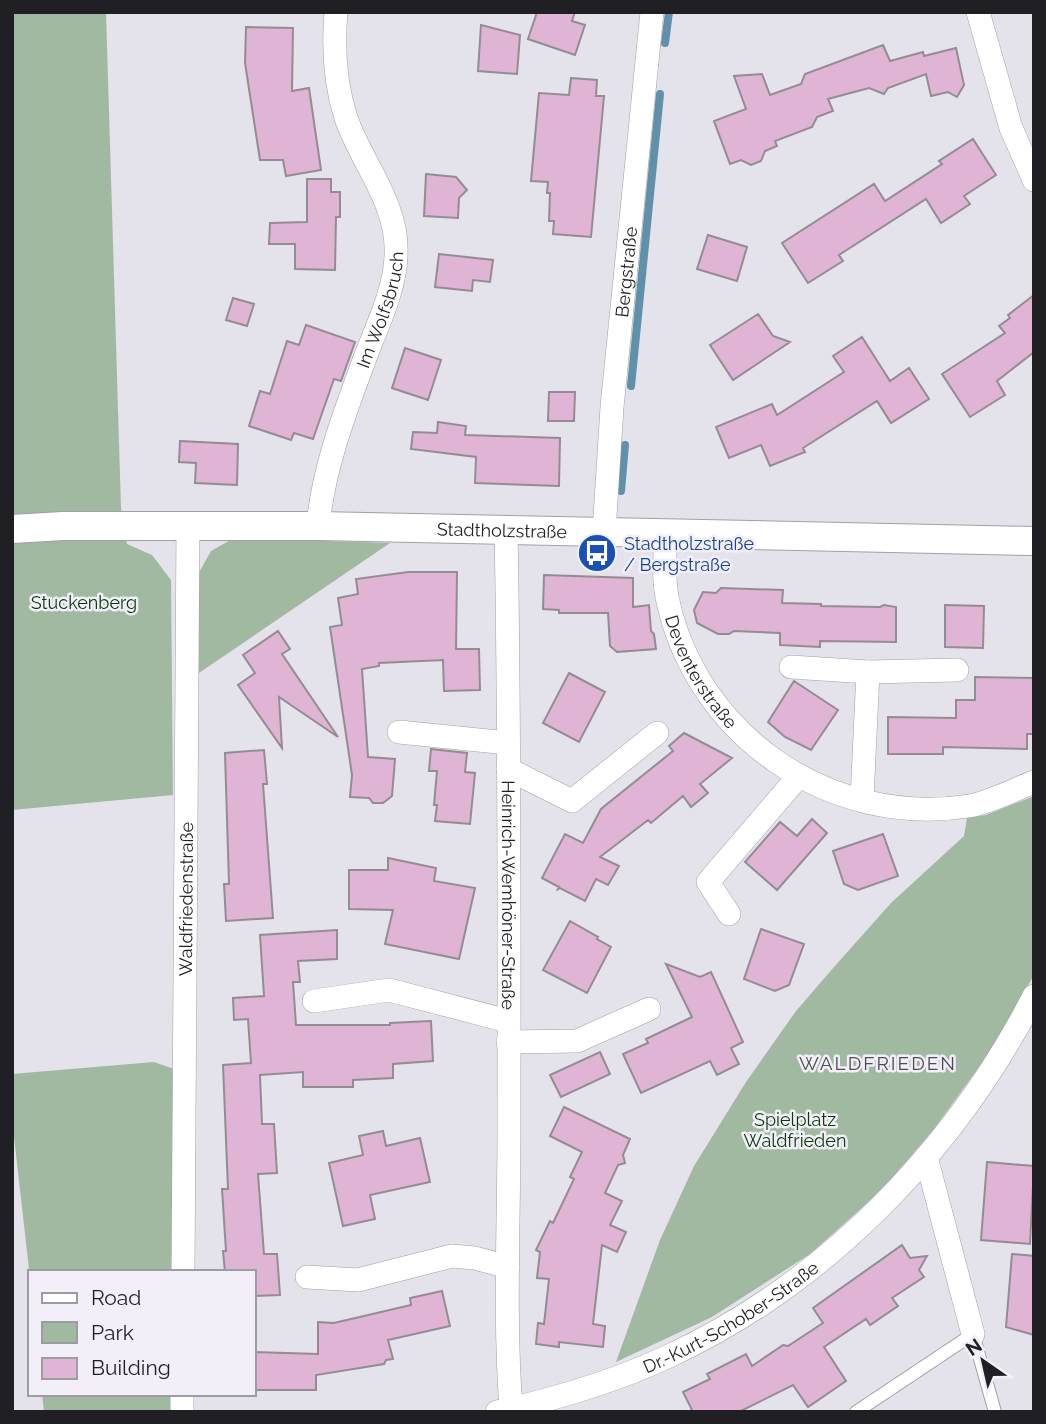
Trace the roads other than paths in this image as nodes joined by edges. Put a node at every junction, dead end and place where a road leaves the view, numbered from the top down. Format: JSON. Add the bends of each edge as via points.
{"nodes":[{"id":1,"x":336,"y":12,"type":"edge"},
{"id":2,"x":652,"y":12,"type":"edge"},
{"id":3,"x":978,"y":12,"type":"edge"},
{"id":4,"x":1034,"y":180,"type":"edge"},
{"id":5,"x":188,"y":526,"type":"junction"},
{"id":6,"x":318,"y":526,"type":"junction"},
{"id":7,"x":12,"y":528,"type":"edge"},
{"id":8,"x":506,"y":531,"type":"junction"},
{"id":9,"x":604,"y":532,"type":"junction"},
{"id":10,"x":666,"y":533,"type":"junction"},
{"id":11,"x":1034,"y":541,"type":"edge"},
{"id":12,"x":791,"y":667,"type":"dead end"},
{"id":13,"x":957,"y":670,"type":"dead end"},
{"id":14,"x":868,"y":672,"type":"junction"},
{"id":15,"x":399,"y":732,"type":"dead end"},
{"id":16,"x":657,"y":733,"type":"dead end"},
{"id":17,"x":508,"y":743,"type":"junction"},
{"id":18,"x":508,"y":769,"type":"junction"},
{"id":19,"x":797,"y":777,"type":"junction"},
{"id":20,"x":1034,"y":782,"type":"edge"},
{"id":21,"x":862,"y":799,"type":"junction"},
{"id":22,"x":729,"y":915,"type":"dead end"},
{"id":23,"x":1034,"y":996,"type":"edge"},
{"id":24,"x":314,"y":1001,"type":"dead end"},
{"id":25,"x":649,"y":1009,"type":"dead end"},
{"id":26,"x":508,"y":1031,"type":"junction"},
{"id":27,"x":926,"y":1157,"type":"junction"},
{"id":28,"x":508,"y":1267,"type":"junction"},
{"id":29,"x":183,"y":1270,"type":"edge"},
{"id":30,"x":307,"y":1277,"type":"dead end"},
{"id":31,"x":974,"y":1334,"type":"junction"},
{"id":32,"x":504,"y":1410,"type":"edge"},
{"id":33,"x":856,"y":1412,"type":"edge"},
{"id":34,"x":995,"y":1412,"type":"edge"}],
"edges":[{"from":1,"to":6,"type":"street","name":"Im Wolfsbruch","via":[[337,78],[346,118],[387,204],[396,257],[320,499]]},
{"from":2,"to":9,"type":"street","name":"Bergstraße","via":[[613,393]]},
{"from":3,"to":4,"type":"street","via":[[1011,128]]},
{"from":5,"to":6,"type":"street","name":"Stadtholzstraße"},
{"from":5,"to":7,"type":"street","name":"Stadtholzstraße"},
{"from":5,"to":29,"type":"street","name":"Waldfriedenstraße"},
{"from":6,"to":8,"type":"street","name":"Stadtholzstraße"},
{"from":8,"to":9,"type":"street","name":"Stadtholzstraße"},
{"from":8,"to":17,"type":"street","name":"Heinrich-Wemhöner-Straße"},
{"from":9,"to":10,"type":"street","name":"Stadtholzstraße"},
{"from":10,"to":11,"type":"street","name":"Stadtholzstraße"},
{"from":10,"to":19,"type":"street","name":"Deventerstraße","via":[[667,596],[693,670],[739,731]]},
{"from":12,"to":14,"type":"street"},
{"from":13,"to":14,"type":"street"},
{"from":14,"to":21,"type":"street"},
{"from":15,"to":17,"type":"street"},
{"from":16,"to":18,"type":"street","name":"Heinrich-Wemhöner-Straße","via":[[572,801]]},
{"from":17,"to":18,"type":"street","name":"Heinrich-Wemhöner-Straße"},
{"from":18,"to":26,"type":"street","name":"Heinrich-Wemhöner-Straße"},
{"from":19,"to":21,"type":"street","name":"Deventerstraße"},
{"from":19,"to":22,"type":"street","via":[[708,882]]},
{"from":20,"to":21,"type":"street","name":"Deventerstraße","via":[[971,805],[933,809],[897,808]]},
{"from":23,"to":27,"type":"street","name":"Dr.-Kurt-Schober-Straße","via":[[972,1098]]},
{"from":24,"to":26,"type":"street","name":"Heinrich-Wemhöner-Straße","via":[[390,990]]},
{"from":25,"to":26,"type":"street","name":"Heinrich-Wemhöner-Straße","via":[[577,1041]]},
{"from":26,"to":28,"type":"street","name":"Heinrich-Wemhöner-Straße"},
{"from":27,"to":31,"type":"street"},
{"from":27,"to":32,"type":"street","name":"Dr.-Kurt-Schober-Straße","via":[[844,1242],[753,1310],[667,1357],[573,1393]]},
{"from":28,"to":30,"type":"street","via":[[452,1256],[358,1280]]},
{"from":28,"to":32,"type":"street","name":"Heinrich-Wemhöner-Straße"},
{"from":31,"to":33,"type":"lane"},
{"from":31,"to":34,"type":"lane"}]}
